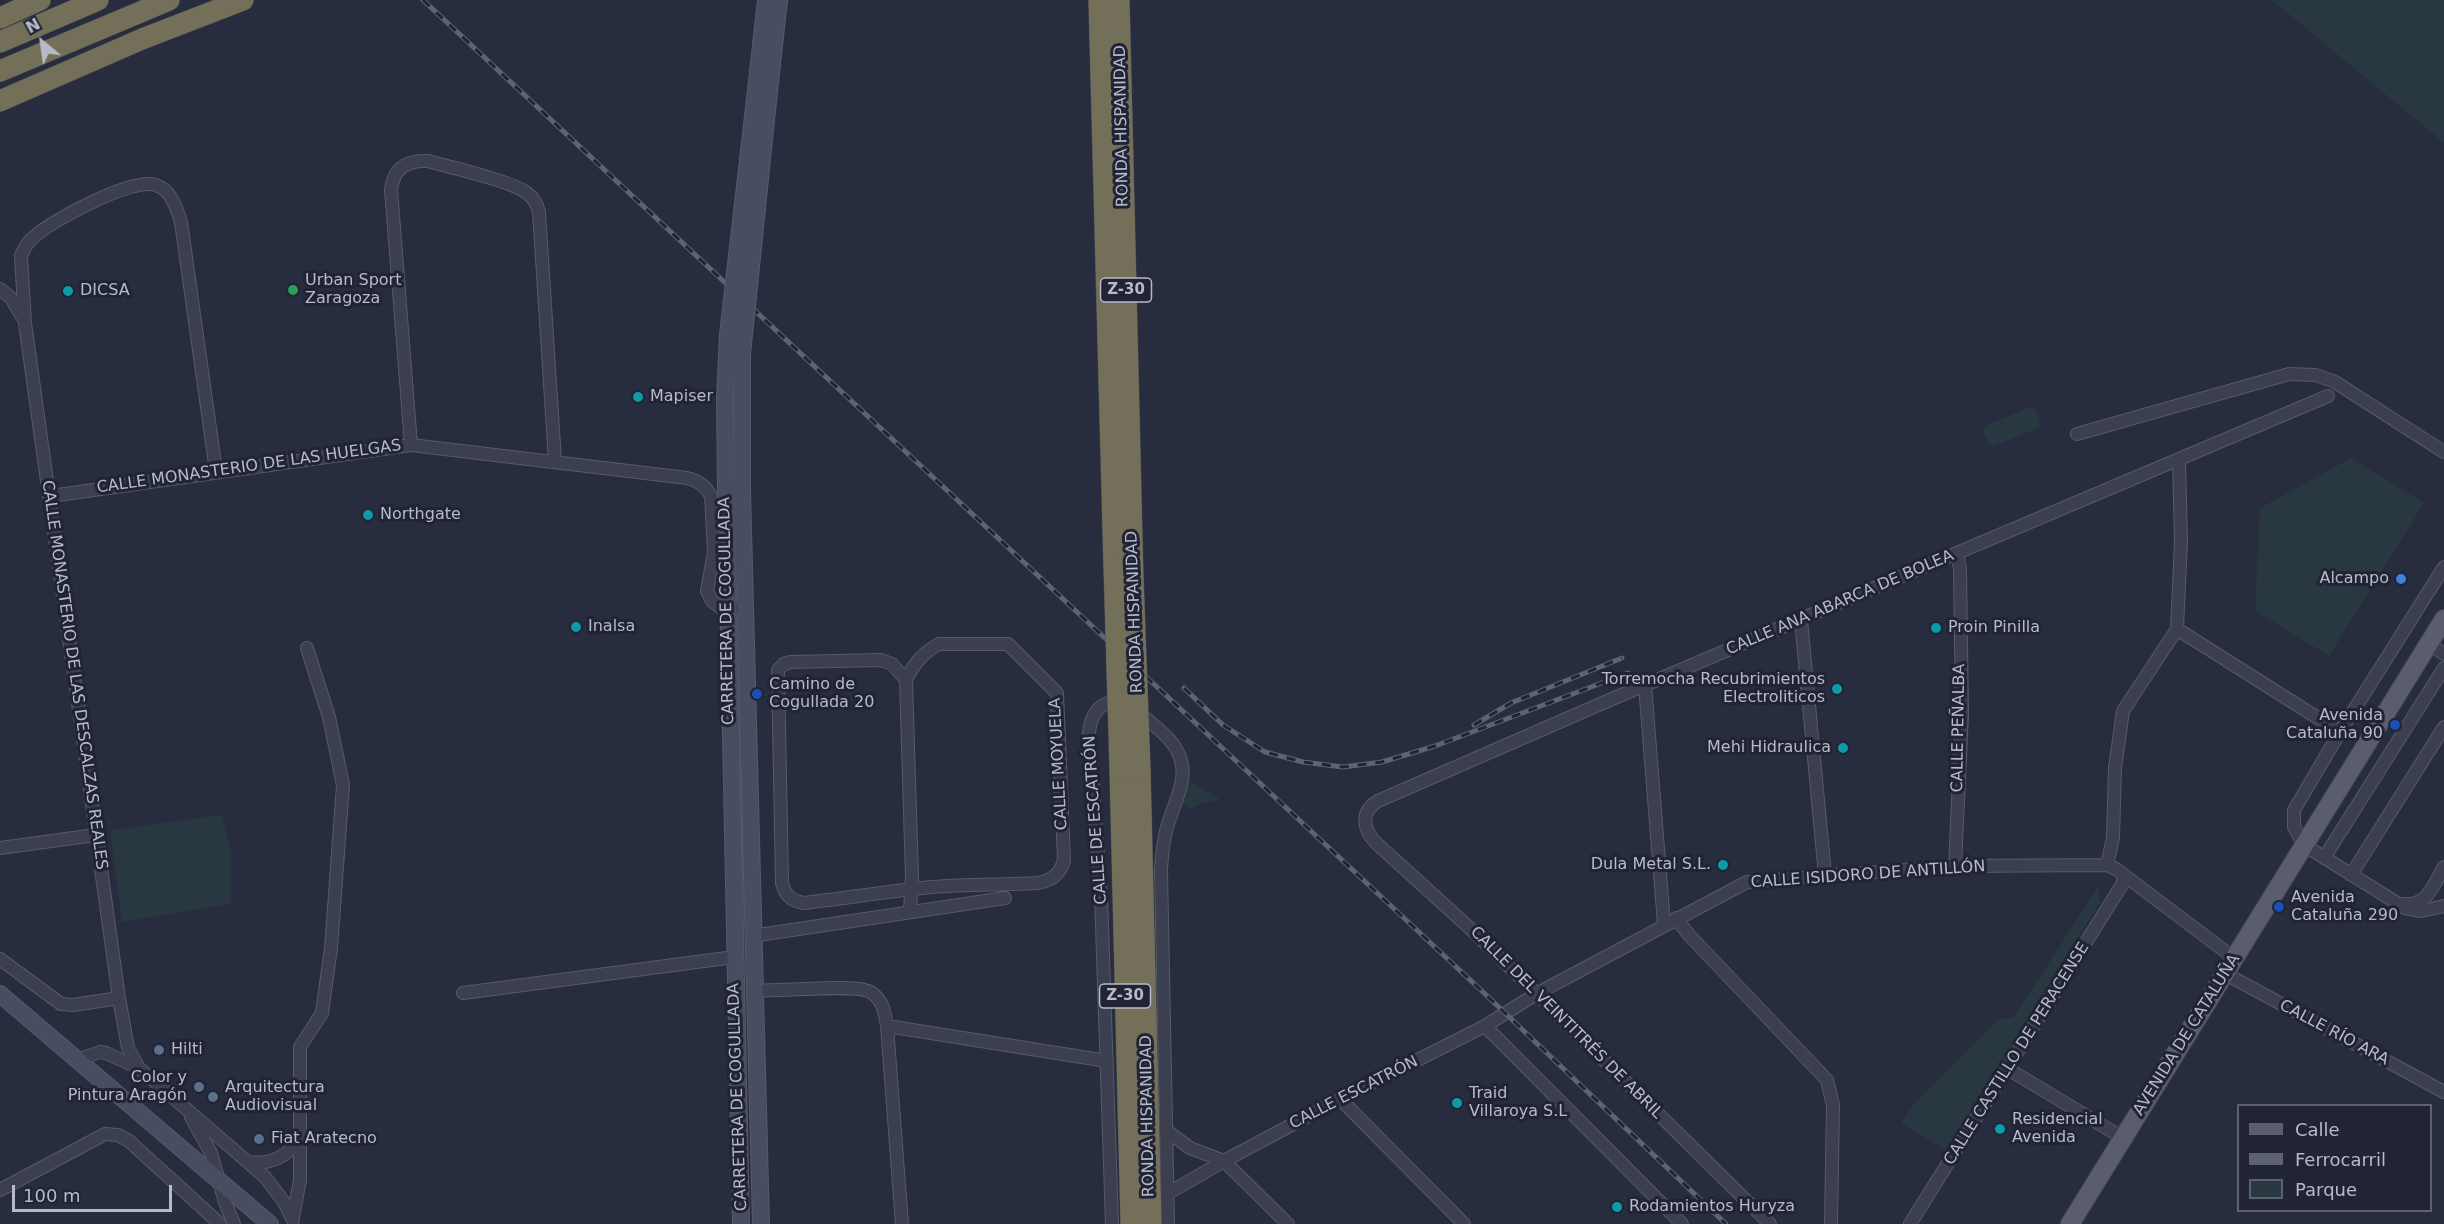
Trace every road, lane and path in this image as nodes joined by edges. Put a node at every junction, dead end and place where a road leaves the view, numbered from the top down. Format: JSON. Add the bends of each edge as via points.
{"nodes":[{"id":1,"x":40,"y":0,"type":"edge"},
{"id":2,"x":98,"y":0,"type":"edge"},
{"id":3,"x":169,"y":0,"type":"edge"},
{"id":4,"x":243,"y":0,"type":"edge"},
{"id":5,"x":766,"y":0,"type":"edge"},
{"id":6,"x":779,"y":0,"type":"edge"},
{"id":7,"x":1099,"y":0,"type":"edge"},
{"id":8,"x":1119,"y":0,"type":"edge"},
{"id":9,"x":0,"y":18,"type":"edge"},
{"id":10,"x":0,"y":42,"type":"edge"},
{"id":11,"x":0,"y":71,"type":"edge"},
{"id":12,"x":762,"y":100,"type":"junction"},
{"id":13,"x":0,"y":101,"type":"edge"},
{"id":14,"x":0,"y":289,"type":"edge"},
{"id":15,"x":25,"y":322,"type":"junction"},
{"id":16,"x":2328,"y":396,"type":"dead end"},
{"id":17,"x":2077,"y":434,"type":"dead end"},
{"id":18,"x":411,"y":445,"type":"junction"},
{"id":19,"x":2444,"y":452,"type":"edge"},
{"id":20,"x":2179,"y":460,"type":"junction"},
{"id":21,"x":555,"y":461,"type":"junction"},
{"id":22,"x":216,"y":471,"type":"junction"},
{"id":23,"x":734,"y":490,"type":"junction"},
{"id":24,"x":51,"y":496,"type":"junction"},
{"id":25,"x":1957,"y":554,"type":"junction"},
{"id":26,"x":2444,"y":567,"type":"edge"},
{"id":27,"x":745,"y":603,"type":"junction"},
{"id":28,"x":726,"y":609,"type":"junction"},
{"id":29,"x":2444,"y":619,"type":"edge"},
{"id":30,"x":1801,"y":620,"type":"junction"},
{"id":31,"x":2177,"y":629,"type":"junction"},
{"id":32,"x":307,"y":648,"type":"dead end"},
{"id":33,"x":2436,"y":649,"type":"edge"},
{"id":34,"x":2444,"y":668,"type":"edge"},
{"id":35,"x":906,"y":680,"type":"junction"},
{"id":36,"x":1645,"y":685,"type":"junction"},
{"id":37,"x":2444,"y":727,"type":"edge"},
{"id":38,"x":2340,"y":732,"type":"junction"},
{"id":39,"x":1130,"y":769,"type":"junction"},
{"id":40,"x":1364,"y":822,"type":"joint"},
{"id":41,"x":94,"y":835,"type":"junction"},
{"id":42,"x":2304,"y":845,"type":"junction"},
{"id":43,"x":0,"y":848,"type":"edge"},
{"id":44,"x":2324,"y":858,"type":"junction"},
{"id":45,"x":2107,"y":865,"type":"junction"},
{"id":46,"x":1955,"y":866,"type":"junction"},
{"id":47,"x":2444,"y":867,"type":"edge"},
{"id":48,"x":2351,"y":875,"type":"junction"},
{"id":49,"x":1825,"y":876,"type":"junction"},
{"id":50,"x":2125,"y":879,"type":"junction"},
{"id":51,"x":2437,"y":888,"type":"edge"},
{"id":52,"x":912,"y":890,"type":"junction"},
{"id":53,"x":1005,"y":898,"type":"dead end"},
{"id":54,"x":2398,"y":903,"type":"junction"},
{"id":55,"x":2444,"y":905,"type":"edge"},
{"id":56,"x":910,"y":912,"type":"junction"},
{"id":57,"x":1676,"y":918,"type":"junction"},
{"id":58,"x":1664,"y":924,"type":"junction"},
{"id":59,"x":753,"y":936,"type":"junction"},
{"id":60,"x":734,"y":957,"type":"junction"},
{"id":61,"x":2234,"y":958,"type":"junction"},
{"id":62,"x":0,"y":959,"type":"edge"},
{"id":63,"x":2224,"y":974,"type":"junction"},
{"id":64,"x":753,"y":990,"type":"junction"},
{"id":65,"x":463,"y":993,"type":"dead end"},
{"id":66,"x":0,"y":994,"type":"edge"},
{"id":67,"x":1536,"y":994,"type":"junction"},
{"id":68,"x":119,"y":999,"type":"junction"},
{"id":69,"x":887,"y":1026,"type":"junction"},
{"id":70,"x":1485,"y":1026,"type":"junction"},
{"id":71,"x":123,"y":1027,"type":"junction"},
{"id":72,"x":100,"y":1052,"type":"junction"},
{"id":73,"x":77,"y":1060,"type":"junction"},
{"id":74,"x":1107,"y":1061,"type":"junction"},
{"id":75,"x":139,"y":1068,"type":"junction"},
{"id":76,"x":2008,"y":1069,"type":"junction"},
{"id":77,"x":2444,"y":1092,"type":"edge"},
{"id":78,"x":1340,"y":1099,"type":"junction"},
{"id":79,"x":186,"y":1108,"type":"junction"},
{"id":80,"x":1167,"y":1131,"type":"junction"},
{"id":81,"x":300,"y":1137,"type":"junction"},
{"id":82,"x":2123,"y":1138,"type":"junction"},
{"id":83,"x":1224,"y":1161,"type":"junction"},
{"id":84,"x":249,"y":1162,"type":"junction"},
{"id":85,"x":220,"y":1182,"type":"junction"},
{"id":86,"x":0,"y":1190,"type":"edge"},
{"id":87,"x":1167,"y":1194,"type":"junction"},
{"id":88,"x":293,"y":1220,"type":"edge"},
{"id":89,"x":220,"y":1224,"type":"edge"},
{"id":90,"x":234,"y":1224,"type":"edge"},
{"id":91,"x":270,"y":1224,"type":"edge"},
{"id":92,"x":741,"y":1224,"type":"edge"},
{"id":93,"x":760,"y":1224,"type":"edge"},
{"id":94,"x":902,"y":1224,"type":"edge"},
{"id":95,"x":1112,"y":1224,"type":"edge"},
{"id":96,"x":1131,"y":1224,"type":"edge"},
{"id":97,"x":1151,"y":1224,"type":"edge"},
{"id":98,"x":1168,"y":1224,"type":"edge"},
{"id":99,"x":1288,"y":1224,"type":"edge"},
{"id":100,"x":1464,"y":1224,"type":"edge"},
{"id":101,"x":1682,"y":1224,"type":"edge"},
{"id":102,"x":1770,"y":1224,"type":"edge"},
{"id":103,"x":1832,"y":1224,"type":"edge"},
{"id":104,"x":1910,"y":1224,"type":"edge"},
{"id":105,"x":2070,"y":1224,"type":"edge"}],
"edges":[{"from":1,"to":9,"type":"highway"},
{"from":2,"to":10,"type":"highway"},
{"from":3,"to":11,"type":"highway"},
{"from":4,"to":13,"type":"highway"},
{"from":5,"to":12,"type":"street","name":"CARRETERA DE COGULLADA"},
{"from":6,"to":12,"type":"street","name":"CARRETERA DE COGULLADA"},
{"from":7,"to":39,"type":"highway","name":"RONDA HISPANIDAD","number":"Z-30","bridge":true,"via":[[1114,567]]},
{"from":8,"to":39,"type":"highway","name":"RONDA HISPANIDAD","number":"Z-30","bridge":true,"via":[[1133,579]]},
{"from":12,"to":23,"type":"street","name":"CARRETERA DE COGULLADA","bridge":true,"via":[[728,333],[725,398]]},
{"from":14,"to":15,"type":"street","via":[[11,298]]},
{"from":15,"to":22,"type":"street","name":"CALLE MONASTERIO DE LAS DESCALZAS REALES","via":[[21,255],[32,237],[97,199],[144,184],[162,189],[170,196],[181,222]]},
{"from":15,"to":24,"type":"street","name":"CALLE MONASTERIO DE LAS DESCALZAS REALES"},
{"from":16,"to":20,"type":"street","name":"CALLE ANA ABARCA DE BOLEA"},
{"from":17,"to":19,"type":"street","via":[[2289,374],[2316,375],[2335,382]]},
{"from":18,"to":21,"type":"street","name":"CALLE MONASTERIO DE LAS HUELGAS"},
{"from":18,"to":21,"type":"street","via":[[391,189],[398,169],[416,160],[512,186],[527,192],[536,202]]},
{"from":18,"to":22,"type":"street","name":"CALLE MONASTERIO DE LAS HUELGAS"},
{"from":20,"to":25,"type":"street","name":"CALLE ANA ABARCA DE BOLEA"},
{"from":20,"to":31,"type":"street"},
{"from":21,"to":28,"type":"street","name":"CALLE MONASTERIO DE LAS HUELGAS","via":[[699,481],[707,488],[712,504],[714,552],[707,591],[712,601]]},
{"from":22,"to":24,"type":"street","name":"CALLE MONASTERIO DE LAS HUELGAS"},
{"from":23,"to":27,"type":"street","name":"CARRETERA DE COGULLADA"},
{"from":23,"to":28,"type":"street","name":"CARRETERA DE COGULLADA"},
{"from":24,"to":41,"type":"street","name":"CALLE MONASTERIO DE LAS DESCALZAS REALES"},
{"from":25,"to":30,"type":"street","name":"CALLE ANA ABARCA DE BOLEA"},
{"from":25,"to":46,"type":"street","name":"CALLE PEÑALBA","via":[[1962,714]]},
{"from":26,"to":38,"type":"street"},
{"from":27,"to":28,"type":"street"},
{"from":27,"to":59,"type":"street","name":"CARRETERA DE COGULLADA"},
{"from":28,"to":60,"type":"street","name":"CARRETERA DE COGULLADA"},
{"from":29,"to":33,"type":"main road","name":"AVENIDA DE CATALUÑA"},
{"from":30,"to":36,"type":"street","name":"CALLE ANA ABARCA DE BOLEA"},
{"from":30,"to":49,"type":"street"},
{"from":31,"to":38,"type":"street"},
{"from":31,"to":45,"type":"street","via":[[2123,711],[2115,768],[2113,838]]},
{"from":32,"to":81,"type":"street","via":[[329,717],[343,785],[331,948],[322,1013],[300,1047]]},
{"from":33,"to":42,"type":"main road","name":"AVENIDA DE CATALUÑA"},
{"from":34,"to":44,"type":"street"},
{"from":35,"to":52,"type":"street"},
{"from":35,"to":52,"type":"street","name":"CALLE MOYUELA","via":[[892,664],[881,660],[790,662],[780,666],[777,675],[781,860],[783,889],[797,902]]},
{"from":35,"to":52,"type":"street","name":"CALLE MOYUELA","via":[[915,663],[939,644],[1000,643],[1014,648],[1054,688],[1059,701],[1064,860],[1056,875],[1038,884]]},
{"from":36,"to":40,"type":"street","name":"CALLE ANA ABARCA DE BOLEA","via":[[1378,801],[1368,809]]},
{"from":36,"to":58,"type":"street"},
{"from":37,"to":48,"type":"street"},
{"from":38,"to":42,"type":"street","via":[[2294,810],[2294,827]]},
{"from":39,"to":96,"type":"highway","name":"RONDA HISPANIDAD","number":"Z-30"},
{"from":39,"to":97,"type":"highway","name":"RONDA HISPANIDAD","number":"Z-30"},
{"from":40,"to":67,"type":"street","name":"CALLE DEL VEINTITRÉS DE ABRIL","via":[[1375,842]]},
{"from":41,"to":43,"type":"street"},
{"from":41,"to":68,"type":"street","name":"CALLE MONASTERIO DE LAS DESCALZAS REALES"},
{"from":42,"to":44,"type":"street"},
{"from":42,"to":61,"type":"main road","name":"AVENIDA DE CATALUÑA"},
{"from":44,"to":48,"type":"street"},
{"from":45,"to":46,"type":"street","name":"CALLE ISIDORO DE ANTILLÓN"},
{"from":45,"to":50,"type":"street"},
{"from":46,"to":49,"type":"street","name":"CALLE ISIDORO DE ANTILLÓN"},
{"from":47,"to":51,"type":"street"},
{"from":48,"to":54,"type":"street"},
{"from":49,"to":57,"type":"street","name":"CALLE ISIDORO DE ANTILLÓN","via":[[1747,882]]},
{"from":50,"to":61,"type":"street"},
{"from":50,"to":76,"type":"street","name":"CALLE CASTILLO DE PERACENSE"},
{"from":51,"to":54,"type":"street","via":[[2418,902]]},
{"from":51,"to":55,"type":"street"},
{"from":52,"to":56,"type":"street"},
{"from":53,"to":56,"type":"street"},
{"from":54,"to":55,"type":"street","via":[[2413,911]]},
{"from":56,"to":59,"type":"street"},
{"from":57,"to":58,"type":"street","name":"CALLE ISIDORO DE ANTILLÓN"},
{"from":57,"to":103,"type":"street","via":[[1827,1080],[1833,1105]]},
{"from":58,"to":67,"type":"street","name":"CALLE ISIDORO DE ANTILLÓN"},
{"from":59,"to":64,"type":"street","name":"CARRETERA DE COGULLADA"},
{"from":60,"to":65,"type":"street"},
{"from":60,"to":92,"type":"street","name":"CARRETERA DE COGULLADA"},
{"from":61,"to":63,"type":"main road","name":"AVENIDA DE CATALUÑA"},
{"from":62,"to":68,"type":"street","via":[[61,1004]]},
{"from":63,"to":77,"type":"street","name":"CALLE RÍO ARA"},
{"from":63,"to":82,"type":"main road","name":"AVENIDA DE CATALUÑA"},
{"from":64,"to":69,"type":"street","via":[[863,988],[879,1000]]},
{"from":64,"to":93,"type":"street","name":"CARRETERA DE COGULLADA"},
{"from":66,"to":73,"type":"street"},
{"from":67,"to":70,"type":"street","name":"CALLE ISIDORO DE ANTILLÓN"},
{"from":67,"to":102,"type":"street","name":"CALLE DEL VEINTITRÉS DE ABRIL"},
{"from":68,"to":71,"type":"street","name":"CALLE MONASTERIO DE LAS DESCALZAS REALES"},
{"from":69,"to":74,"type":"street"},
{"from":69,"to":94,"type":"street"},
{"from":70,"to":78,"type":"street","name":"CALLE ESCATRÓN"},
{"from":70,"to":101,"type":"street"},
{"from":71,"to":72,"type":"street","via":[[116,1042]]},
{"from":71,"to":75,"type":"street","name":"CALLE MONASTERIO DE LAS DESCALZAS REALES"},
{"from":72,"to":73,"type":"street"},
{"from":72,"to":75,"type":"street"},
{"from":73,"to":85,"type":"street"},
{"from":74,"to":80,"type":"street","name":"CALLE DE ESCATRÓN","via":[[1101,896],[1089,733],[1095,710],[1117,702],[1131,706],[1168,738],[1184,769],[1182,789],[1165,837],[1161,870]]},
{"from":74,"to":95,"type":"street","name":"CALLE DE ESCATRÓN"},
{"from":75,"to":79,"type":"street"},
{"from":76,"to":82,"type":"street"},
{"from":76,"to":104,"type":"street","name":"CALLE CASTILLO DE PERACENSE"},
{"from":78,"to":83,"type":"street","name":"CALLE ESCATRÓN"},
{"from":78,"to":100,"type":"street"},
{"from":79,"to":84,"type":"street"},
{"from":79,"to":85,"type":"street","via":[[211,1153]]},
{"from":80,"to":83,"type":"street","via":[[1190,1148]]},
{"from":80,"to":87,"type":"street","name":"CALLE DE ESCATRÓN"},
{"from":81,"to":84,"type":"street","via":[[285,1155],[266,1162]]},
{"from":81,"to":88,"type":"street","via":[[300,1180]]},
{"from":82,"to":105,"type":"main road","name":"AVENIDA DE CATALUÑA"},
{"from":83,"to":87,"type":"street","name":"CALLE ESCATRÓN"},
{"from":83,"to":99,"type":"street"},
{"from":84,"to":88,"type":"street","via":[[272,1185]]},
{"from":85,"to":90,"type":"street"},
{"from":85,"to":91,"type":"street"},
{"from":86,"to":89,"type":"street","via":[[105,1134],[118,1135]]},
{"from":87,"to":98,"type":"street","name":"CALLE DE ESCATRÓN"}]}
